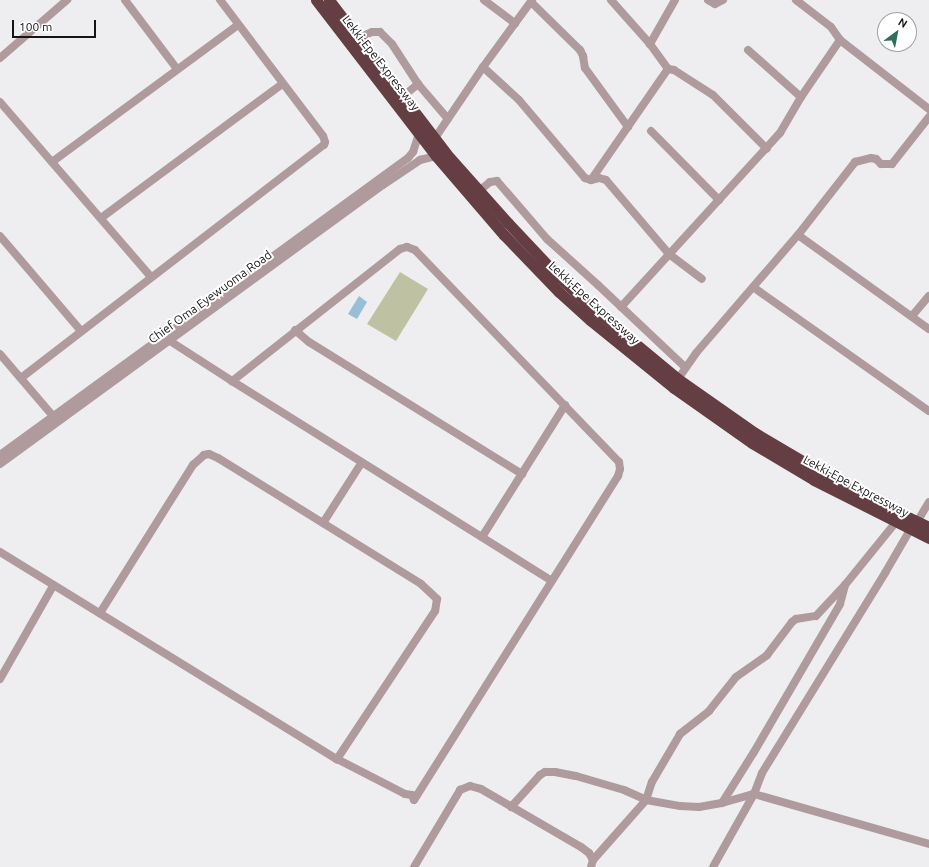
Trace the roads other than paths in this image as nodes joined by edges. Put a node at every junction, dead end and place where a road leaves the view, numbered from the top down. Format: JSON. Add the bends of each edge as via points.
{"nodes":[{"id":1,"x":67,"y":0,"type":"edge"},
{"id":2,"x":125,"y":0,"type":"edge"},
{"id":3,"x":220,"y":0,"type":"edge"},
{"id":4,"x":316,"y":0,"type":"edge"},
{"id":5,"x":329,"y":0,"type":"edge"},
{"id":6,"x":484,"y":0,"type":"edge"},
{"id":7,"x":611,"y":0,"type":"edge"},
{"id":8,"x":675,"y":0,"type":"edge"},
{"id":9,"x":708,"y":0,"type":"edge"},
{"id":10,"x":723,"y":0,"type":"edge"},
{"id":11,"x":796,"y":0,"type":"edge"},
{"id":12,"x":532,"y":1,"type":"edge"},
{"id":13,"x":515,"y":23,"type":"junction"},
{"id":14,"x":238,"y":25,"type":"junction"},
{"id":15,"x":358,"y":38,"type":"junction"},
{"id":16,"x":840,"y":40,"type":"junction"},
{"id":17,"x":650,"y":44,"type":"junction"},
{"id":18,"x":748,"y":50,"type":"dead end"},
{"id":19,"x":0,"y":58,"type":"edge"},
{"id":20,"x":483,"y":66,"type":"junction"},
{"id":21,"x":177,"y":69,"type":"junction"},
{"id":22,"x":668,"y":69,"type":"junction"},
{"id":23,"x":282,"y":84,"type":"junction"},
{"id":24,"x":418,"y":84,"type":"junction"},
{"id":25,"x":402,"y":97,"type":"junction"},
{"id":26,"x":801,"y":97,"type":"junction"},
{"id":27,"x":0,"y":102,"type":"edge"},
{"id":28,"x":929,"y":109,"type":"edge"},
{"id":29,"x":929,"y":117,"type":"edge"},
{"id":30,"x":448,"y":119,"type":"junction"},
{"id":31,"x":628,"y":127,"type":"junction"},
{"id":32,"x":650,"y":131,"type":"dead end"},
{"id":33,"x":419,"y":133,"type":"junction"},
{"id":34,"x":435,"y":138,"type":"junction"},
{"id":35,"x":766,"y":149,"type":"junction"},
{"id":36,"x":436,"y":156,"type":"junction"},
{"id":37,"x":52,"y":162,"type":"junction"},
{"id":38,"x":591,"y":180,"type":"junction"},
{"id":39,"x":479,"y":191,"type":"junction"},
{"id":40,"x":719,"y":200,"type":"junction"},
{"id":41,"x":101,"y":218,"type":"junction"},
{"id":42,"x":798,"y":235,"type":"junction"},
{"id":43,"x":0,"y":236,"type":"edge"},
{"id":44,"x":669,"y":254,"type":"junction"},
{"id":45,"x":151,"y":277,"type":"junction"},
{"id":46,"x":702,"y":279,"type":"dead end"},
{"id":47,"x":753,"y":287,"type":"junction"},
{"id":48,"x":929,"y":296,"type":"edge"},
{"id":49,"x":621,"y":307,"type":"junction"},
{"id":50,"x":912,"y":316,"type":"junction"},
{"id":51,"x":929,"y":329,"type":"edge"},
{"id":52,"x":295,"y":330,"type":"junction"},
{"id":53,"x":81,"y":331,"type":"junction"},
{"id":54,"x":168,"y":338,"type":"junction"},
{"id":55,"x":663,"y":347,"type":"junction"},
{"id":56,"x":0,"y":354,"type":"edge"},
{"id":57,"x":654,"y":358,"type":"junction"},
{"id":58,"x":685,"y":367,"type":"junction"},
{"id":59,"x":21,"y":378,"type":"junction"},
{"id":60,"x":678,"y":379,"type":"junction"},
{"id":61,"x":232,"y":381,"type":"junction"},
{"id":62,"x":565,"y":405,"type":"junction"},
{"id":63,"x":929,"y":411,"type":"edge"},
{"id":64,"x":53,"y":416,"type":"junction"},
{"id":65,"x":0,"y":455,"type":"edge"},
{"id":66,"x":362,"y":462,"type":"junction"},
{"id":67,"x":0,"y":464,"type":"edge"},
{"id":68,"x":522,"y":474,"type":"junction"},
{"id":69,"x":929,"y":502,"type":"edge"},
{"id":70,"x":896,"y":522,"type":"junction"},
{"id":71,"x":323,"y":523,"type":"junction"},
{"id":72,"x":913,"y":526,"type":"junction"},
{"id":73,"x":929,"y":527,"type":"edge"},
{"id":74,"x":482,"y":537,"type":"junction"},
{"id":75,"x":929,"y":538,"type":"edge"},
{"id":76,"x":0,"y":552,"type":"edge"},
{"id":77,"x":552,"y":580,"type":"junction"},
{"id":78,"x":845,"y":585,"type":"junction"},
{"id":79,"x":53,"y":586,"type":"junction"},
{"id":80,"x":100,"y":613,"type":"junction"},
{"id":81,"x":0,"y":679,"type":"edge"},
{"id":82,"x":337,"y":759,"type":"junction"},
{"id":83,"x":754,"y":794,"type":"junction"},
{"id":84,"x":646,"y":800,"type":"junction"},
{"id":85,"x":722,"y":803,"type":"junction"},
{"id":86,"x":511,"y":807,"type":"junction"},
{"id":87,"x":929,"y":844,"type":"edge"},
{"id":88,"x":592,"y":863,"type":"edge"},
{"id":89,"x":414,"y":867,"type":"edge"},
{"id":90,"x":713,"y":867,"type":"edge"}],
"edges":[{"from":1,"to":19,"type":"street"},
{"from":2,"to":21,"type":"street"},
{"from":3,"to":14,"type":"street"},
{"from":4,"to":33,"type":"highway","name":"Lekki-Epe Expressway"},
{"from":5,"to":15,"type":"highway","name":"Lekki-Epe Expressway"},
{"from":6,"to":13,"type":"street"},
{"from":7,"to":17,"type":"street"},
{"from":8,"to":17,"type":"street"},
{"from":9,"to":10,"type":"street","via":[[715,4]]},
{"from":11,"to":16,"type":"street","via":[[831,27]]},
{"from":12,"to":13,"type":"street"},
{"from":12,"to":31,"type":"street","via":[[580,50],[585,68]]},
{"from":13,"to":20,"type":"street"},
{"from":14,"to":21,"type":"street"},
{"from":14,"to":23,"type":"street"},
{"from":15,"to":24,"type":"street","via":[[372,32],[380,32],[392,44]]},
{"from":15,"to":25,"type":"highway","name":"Lekki-Epe Expressway"},
{"from":16,"to":26,"type":"street"},
{"from":16,"to":28,"type":"street"},
{"from":17,"to":22,"type":"street"},
{"from":18,"to":26,"type":"street"},
{"from":20,"to":30,"type":"street"},
{"from":20,"to":38,"type":"street","via":[[524,105],[585,178]]},
{"from":21,"to":37,"type":"street"},
{"from":22,"to":31,"type":"street"},
{"from":22,"to":35,"type":"street","via":[[674,70],[713,95]]},
{"from":23,"to":41,"type":"street"},
{"from":23,"to":45,"type":"street","via":[[323,136],[324,145]]},
{"from":24,"to":25,"type":"street"},
{"from":24,"to":30,"type":"street"},
{"from":25,"to":34,"type":"highway","name":"Lekki-Epe Expressway"},
{"from":26,"to":35,"type":"street","via":[[780,132]]},
{"from":27,"to":37,"type":"street"},
{"from":29,"to":42,"type":"street","via":[[892,164],[882,164],[871,158],[855,162]]},
{"from":30,"to":34,"type":"street"},
{"from":31,"to":38,"type":"street"},
{"from":32,"to":40,"type":"street"},
{"from":33,"to":36,"type":"highway","name":"Lekki-Epe Expressway"},
{"from":33,"to":54,"type":"street","name":"Chief Oma Eyewuoma Road","via":[[408,158]]},
{"from":34,"to":39,"type":"highway","name":"Lekki-Epe Expressway"},
{"from":35,"to":40,"type":"street"},
{"from":36,"to":54,"type":"street","name":"Chief Oma Eyewuoma Road","via":[[420,160],[383,185]]},
{"from":36,"to":70,"type":"highway","name":"Lekki-Epe Expressway","via":[[504,236],[559,292],[638,360],[752,443],[814,480]]},
{"from":37,"to":41,"type":"street"},
{"from":38,"to":44,"type":"street","via":[[606,180]]},
{"from":39,"to":49,"type":"street","via":[[490,182],[497,182],[547,239]]},
{"from":39,"to":57,"type":"highway","name":"Lekki-Epe Expressway","via":[[557,275],[590,306]]},
{"from":40,"to":44,"type":"street"},
{"from":41,"to":45,"type":"street"},
{"from":42,"to":47,"type":"street"},
{"from":42,"to":50,"type":"street"},
{"from":43,"to":53,"type":"street"},
{"from":44,"to":46,"type":"street"},
{"from":44,"to":49,"type":"street"},
{"from":45,"to":53,"type":"street"},
{"from":47,"to":58,"type":"street"},
{"from":47,"to":63,"type":"street"},
{"from":48,"to":50,"type":"street"},
{"from":49,"to":55,"type":"street"},
{"from":50,"to":51,"type":"street"},
{"from":52,"to":61,"type":"street"},
{"from":52,"to":62,"type":"street","via":[[400,249],[407,247],[415,250]]},
{"from":52,"to":68,"type":"street","via":[[309,342]]},
{"from":53,"to":59,"type":"street"},
{"from":54,"to":61,"type":"street"},
{"from":54,"to":64,"type":"street","name":"Chief Oma Eyewuoma Road"},
{"from":54,"to":67,"type":"street","name":"Chief Oma Eyewuoma Road"},
{"from":55,"to":57,"type":"street"},
{"from":55,"to":58,"type":"street"},
{"from":56,"to":59,"type":"street"},
{"from":57,"to":60,"type":"highway","name":"Lekki-Epe Expressway"},
{"from":58,"to":60,"type":"street"},
{"from":59,"to":64,"type":"street"},
{"from":60,"to":72,"type":"highway","name":"Lekki-Epe Expressway","via":[[755,433]]},
{"from":61,"to":66,"type":"street"},
{"from":62,"to":68,"type":"street"},
{"from":62,"to":77,"type":"street","via":[[619,462],[620,469]]},
{"from":64,"to":65,"type":"street","name":"Chief Oma Eyewuoma Road"},
{"from":66,"to":71,"type":"street"},
{"from":66,"to":74,"type":"street"},
{"from":68,"to":74,"type":"street"},
{"from":69,"to":72,"type":"street"},
{"from":70,"to":72,"type":"highway","name":"Lekki-Epe Expressway"},
{"from":70,"to":78,"type":"street"},
{"from":71,"to":80,"type":"street","via":[[218,458],[209,454],[204,455],[193,465]]},
{"from":71,"to":82,"type":"street","via":[[421,584],[437,599],[431,618]]},
{"from":72,"to":73,"type":"highway","name":"Lekki-Epe Expressway"},
{"from":72,"to":75,"type":"highway","name":"Lekki-Epe Expressway"},
{"from":72,"to":83,"type":"street","via":[[762,773]]},
{"from":74,"to":77,"type":"street"},
{"from":76,"to":79,"type":"street"},
{"from":77,"to":82,"type":"street","via":[[414,800],[412,795],[405,794]]},
{"from":78,"to":84,"type":"street","via":[[816,616],[792,622],[764,659],[736,677],[709,711],[680,734],[652,782]]},
{"from":78,"to":85,"type":"street","via":[[840,604]]},
{"from":79,"to":80,"type":"street"},
{"from":79,"to":81,"type":"street"},
{"from":80,"to":82,"type":"street"},
{"from":83,"to":85,"type":"street"},
{"from":83,"to":87,"type":"street"},
{"from":83,"to":90,"type":"street"},
{"from":84,"to":85,"type":"street","via":[[699,807]]},
{"from":84,"to":86,"type":"street","via":[[624,790],[576,776],[545,772]]},
{"from":84,"to":88,"type":"street"},
{"from":86,"to":88,"type":"street","via":[[590,853]]},
{"from":86,"to":89,"type":"street","via":[[481,789],[470,786],[460,790]]}]}
